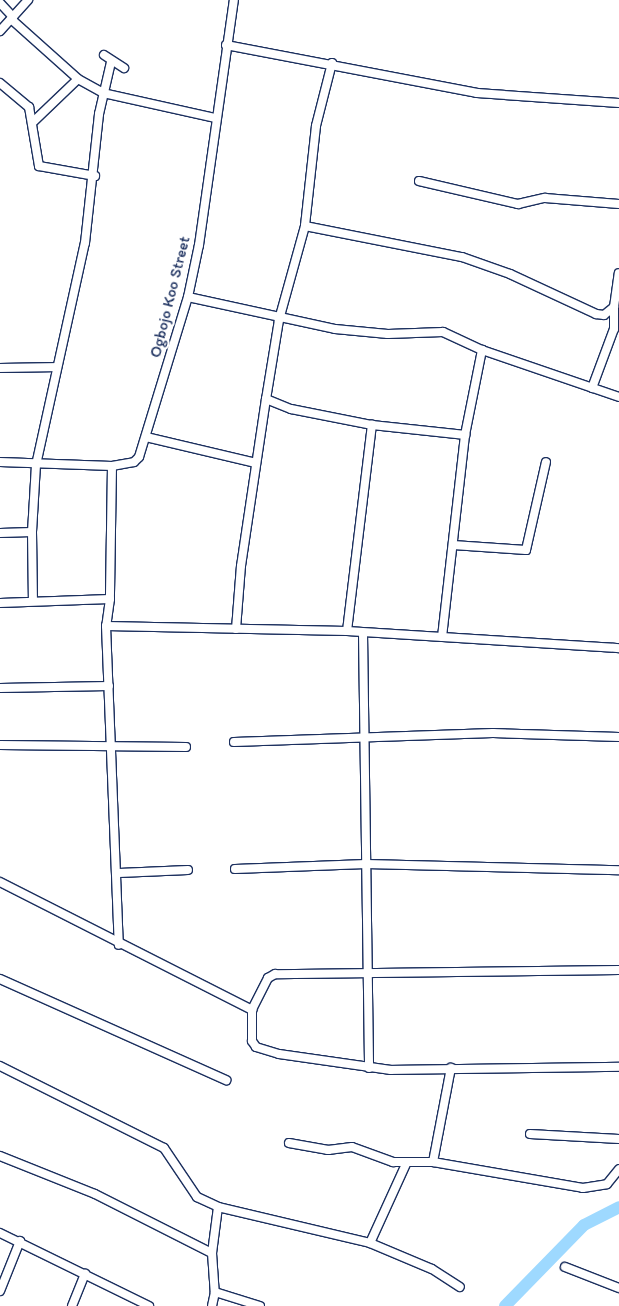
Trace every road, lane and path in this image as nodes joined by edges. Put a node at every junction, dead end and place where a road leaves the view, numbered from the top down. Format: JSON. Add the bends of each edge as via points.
{"nodes":[{"id":1,"x":28,"y":0,"type":"edge"},
{"id":2,"x":234,"y":0,"type":"edge"},
{"id":3,"x":0,"y":3,"type":"edge"},
{"id":4,"x":12,"y":18,"type":"junction"},
{"id":5,"x":0,"y":31,"type":"edge"},
{"id":6,"x":226,"y":45,"type":"junction"},
{"id":7,"x":104,"y":55,"type":"dead end"},
{"id":8,"x":111,"y":62,"type":"junction"},
{"id":9,"x":332,"y":63,"type":"junction"},
{"id":10,"x":124,"y":68,"type":"dead end"},
{"id":11,"x":78,"y":79,"type":"junction"},
{"id":12,"x":0,"y":83,"type":"edge"},
{"id":13,"x":103,"y":93,"type":"junction"},
{"id":14,"x":619,"y":103,"type":"edge"},
{"id":15,"x":215,"y":118,"type":"junction"},
{"id":16,"x":32,"y":122,"type":"junction"},
{"id":17,"x":94,"y":176,"type":"junction"},
{"id":18,"x":419,"y":181,"type":"dead end"},
{"id":19,"x":619,"y":204,"type":"edge"},
{"id":20,"x":305,"y":226,"type":"junction"},
{"id":21,"x":619,"y":273,"type":"edge"},
{"id":22,"x":188,"y":297,"type":"junction"},
{"id":23,"x":614,"y":307,"type":"junction"},
{"id":24,"x":279,"y":320,"type":"junction"},
{"id":25,"x":482,"y":350,"type":"junction"},
{"id":26,"x":57,"y":367,"type":"junction"},
{"id":27,"x":0,"y":368,"type":"edge"},
{"id":28,"x":592,"y":388,"type":"junction"},
{"id":29,"x":619,"y":396,"type":"edge"},
{"id":30,"x":266,"y":399,"type":"junction"},
{"id":31,"x":372,"y":425,"type":"junction"},
{"id":32,"x":465,"y":435,"type":"junction"},
{"id":33,"x":146,"y":437,"type":"junction"},
{"id":34,"x":0,"y":462,"type":"edge"},
{"id":35,"x":546,"y":462,"type":"dead end"},
{"id":36,"x":256,"y":463,"type":"junction"},
{"id":37,"x":36,"y":465,"type":"junction"},
{"id":38,"x":112,"y":466,"type":"junction"},
{"id":39,"x":32,"y":532,"type":"junction"},
{"id":40,"x":0,"y":533,"type":"edge"},
{"id":41,"x":453,"y":545,"type":"junction"},
{"id":42,"x":110,"y":599,"type":"junction"},
{"id":43,"x":33,"y":600,"type":"junction"},
{"id":44,"x":0,"y":603,"type":"edge"},
{"id":45,"x":106,"y":626,"type":"junction"},
{"id":46,"x":236,"y":629,"type":"junction"},
{"id":47,"x":347,"y":631,"type":"junction"},
{"id":48,"x":363,"y":633,"type":"junction"},
{"id":49,"x":442,"y":637,"type":"junction"},
{"id":50,"x":619,"y":648,"type":"edge"},
{"id":51,"x":109,"y":686,"type":"junction"},
{"id":52,"x":0,"y":688,"type":"edge"},
{"id":53,"x":619,"y":737,"type":"edge"},
{"id":54,"x":364,"y":740,"type":"junction"},
{"id":55,"x":234,"y":742,"type":"dead end"},
{"id":56,"x":0,"y":745,"type":"edge"},
{"id":57,"x":113,"y":746,"type":"junction"},
{"id":58,"x":186,"y":747,"type":"dead end"},
{"id":59,"x":366,"y":864,"type":"junction"},
{"id":60,"x":236,"y":869,"type":"dead end"},
{"id":61,"x":188,"y":870,"type":"dead end"},
{"id":62,"x":619,"y":870,"type":"edge"},
{"id":63,"x":119,"y":873,"type":"junction"},
{"id":64,"x":0,"y":882,"type":"edge"},
{"id":65,"x":119,"y":945,"type":"junction"},
{"id":66,"x":368,"y":970,"type":"junction"},
{"id":67,"x":619,"y":970,"type":"edge"},
{"id":68,"x":0,"y":979,"type":"edge"},
{"id":69,"x":252,"y":1010,"type":"junction"},
{"id":70,"x":0,"y":1066,"type":"edge"},
{"id":71,"x":619,"y":1066,"type":"edge"},
{"id":72,"x":369,"y":1068,"type":"junction"},
{"id":73,"x":451,"y":1068,"type":"junction"},
{"id":74,"x":226,"y":1080,"type":"dead end"},
{"id":75,"x":530,"y":1134,"type":"dead end"},
{"id":76,"x":619,"y":1139,"type":"edge"},
{"id":77,"x":289,"y":1143,"type":"dead end"},
{"id":78,"x":0,"y":1156,"type":"edge"},
{"id":79,"x":433,"y":1162,"type":"junction"},
{"id":80,"x":406,"y":1164,"type":"junction"},
{"id":81,"x":619,"y":1169,"type":"edge"},
{"id":82,"x":218,"y":1207,"type":"junction"},
{"id":83,"x":0,"y":1233,"type":"edge"},
{"id":84,"x":20,"y":1241,"type":"junction"},
{"id":85,"x":370,"y":1242,"type":"junction"},
{"id":86,"x":212,"y":1253,"type":"junction"},
{"id":87,"x":565,"y":1267,"type":"dead end"},
{"id":88,"x":85,"y":1274,"type":"junction"},
{"id":89,"x":460,"y":1287,"type":"dead end"},
{"id":90,"x":619,"y":1288,"type":"edge"},
{"id":91,"x":0,"y":1290,"type":"edge"},
{"id":92,"x":215,"y":1292,"type":"junction"},
{"id":93,"x":72,"y":1306,"type":"edge"},
{"id":94,"x":149,"y":1306,"type":"edge"},
{"id":95,"x":212,"y":1306,"type":"edge"},
{"id":96,"x":260,"y":1306,"type":"edge"}],
"edges":[{"from":1,"to":4,"type":"street"},
{"from":2,"to":6,"type":"street","name":"Ogbojo Koo Street"},
{"from":3,"to":4,"type":"street"},
{"from":4,"to":5,"type":"street"},
{"from":4,"to":11,"type":"street"},
{"from":6,"to":9,"type":"street"},
{"from":6,"to":15,"type":"street","name":"Ogbojo Koo Street"},
{"from":7,"to":8,"type":"street"},
{"from":8,"to":10,"type":"street"},
{"from":8,"to":13,"type":"street"},
{"from":9,"to":14,"type":"street","via":[[477,93]]},
{"from":9,"to":20,"type":"street","via":[[316,126]]},
{"from":11,"to":13,"type":"street"},
{"from":11,"to":16,"type":"street"},
{"from":12,"to":16,"type":"street","via":[[23,99]]},
{"from":13,"to":15,"type":"street"},
{"from":13,"to":17,"type":"street"},
{"from":15,"to":22,"type":"street","name":"Ogbojo Koo Street","via":[[210,183]]},
{"from":16,"to":17,"type":"street","via":[[39,166]]},
{"from":17,"to":26,"type":"street","via":[[85,243]]},
{"from":18,"to":19,"type":"street","via":[[518,204],[545,198]]},
{"from":20,"to":23,"type":"street","via":[[462,257],[510,274],[596,314],[604,315]]},
{"from":20,"to":24,"type":"street"},
{"from":21,"to":23,"type":"street"},
{"from":22,"to":24,"type":"street"},
{"from":22,"to":33,"type":"street","name":"Ogbojo Koo Street"},
{"from":23,"to":28,"type":"street","via":[[614,328]]},
{"from":24,"to":25,"type":"street","via":[[388,334],[443,332]]},
{"from":24,"to":30,"type":"street"},
{"from":25,"to":28,"type":"street"},
{"from":25,"to":32,"type":"street"},
{"from":26,"to":27,"type":"street"},
{"from":26,"to":37,"type":"street"},
{"from":28,"to":29,"type":"street"},
{"from":30,"to":31,"type":"street","via":[[290,409]]},
{"from":30,"to":36,"type":"street"},
{"from":31,"to":32,"type":"street"},
{"from":31,"to":47,"type":"street"},
{"from":32,"to":41,"type":"street"},
{"from":33,"to":36,"type":"street"},
{"from":33,"to":38,"type":"street","name":"Ogbojo Koo Street","via":[[134,462]]},
{"from":34,"to":37,"type":"street","name":"Ogbojo Koo Street"},
{"from":35,"to":41,"type":"street","via":[[526,550]]},
{"from":36,"to":46,"type":"street"},
{"from":37,"to":38,"type":"street","name":"Ogbojo Koo Street"},
{"from":37,"to":39,"type":"street"},
{"from":38,"to":42,"type":"street"},
{"from":39,"to":40,"type":"street"},
{"from":39,"to":43,"type":"street"},
{"from":41,"to":49,"type":"street"},
{"from":42,"to":43,"type":"street"},
{"from":42,"to":45,"type":"street"},
{"from":43,"to":44,"type":"street"},
{"from":45,"to":46,"type":"street"},
{"from":45,"to":51,"type":"street"},
{"from":46,"to":47,"type":"street"},
{"from":47,"to":48,"type":"street"},
{"from":48,"to":49,"type":"street"},
{"from":48,"to":54,"type":"street"},
{"from":49,"to":50,"type":"street"},
{"from":51,"to":52,"type":"street"},
{"from":51,"to":57,"type":"street"},
{"from":53,"to":54,"type":"street","via":[[509,733]]},
{"from":54,"to":55,"type":"street"},
{"from":54,"to":59,"type":"street"},
{"from":56,"to":57,"type":"street"},
{"from":57,"to":58,"type":"street"},
{"from":57,"to":63,"type":"street"},
{"from":59,"to":60,"type":"street"},
{"from":59,"to":62,"type":"street"},
{"from":59,"to":66,"type":"street"},
{"from":61,"to":63,"type":"street"},
{"from":63,"to":65,"type":"street"},
{"from":64,"to":65,"type":"street"},
{"from":65,"to":69,"type":"street"},
{"from":66,"to":67,"type":"street"},
{"from":66,"to":69,"type":"street","via":[[272,975]]},
{"from":66,"to":72,"type":"street"},
{"from":68,"to":74,"type":"street"},
{"from":69,"to":72,"type":"street","via":[[252,1041],[256,1047]]},
{"from":70,"to":82,"type":"street","via":[[164,1148],[197,1197]]},
{"from":71,"to":73,"type":"street"},
{"from":72,"to":73,"type":"street"},
{"from":73,"to":79,"type":"street"},
{"from":75,"to":76,"type":"street"},
{"from":77,"to":80,"type":"street","via":[[328,1150],[352,1147],[386,1161]]},
{"from":78,"to":86,"type":"street","via":[[95,1194]]},
{"from":79,"to":80,"type":"street"},
{"from":79,"to":81,"type":"street","via":[[584,1188],[607,1184]]},
{"from":80,"to":85,"type":"street"},
{"from":82,"to":85,"type":"street"},
{"from":82,"to":86,"type":"street"},
{"from":83,"to":84,"type":"street"},
{"from":84,"to":88,"type":"street"},
{"from":84,"to":91,"type":"street"},
{"from":85,"to":89,"type":"street","via":[[432,1269]]},
{"from":86,"to":92,"type":"street"},
{"from":87,"to":90,"type":"street"},
{"from":88,"to":93,"type":"street"},
{"from":88,"to":94,"type":"street"},
{"from":92,"to":95,"type":"street"},
{"from":92,"to":96,"type":"street"}]}
